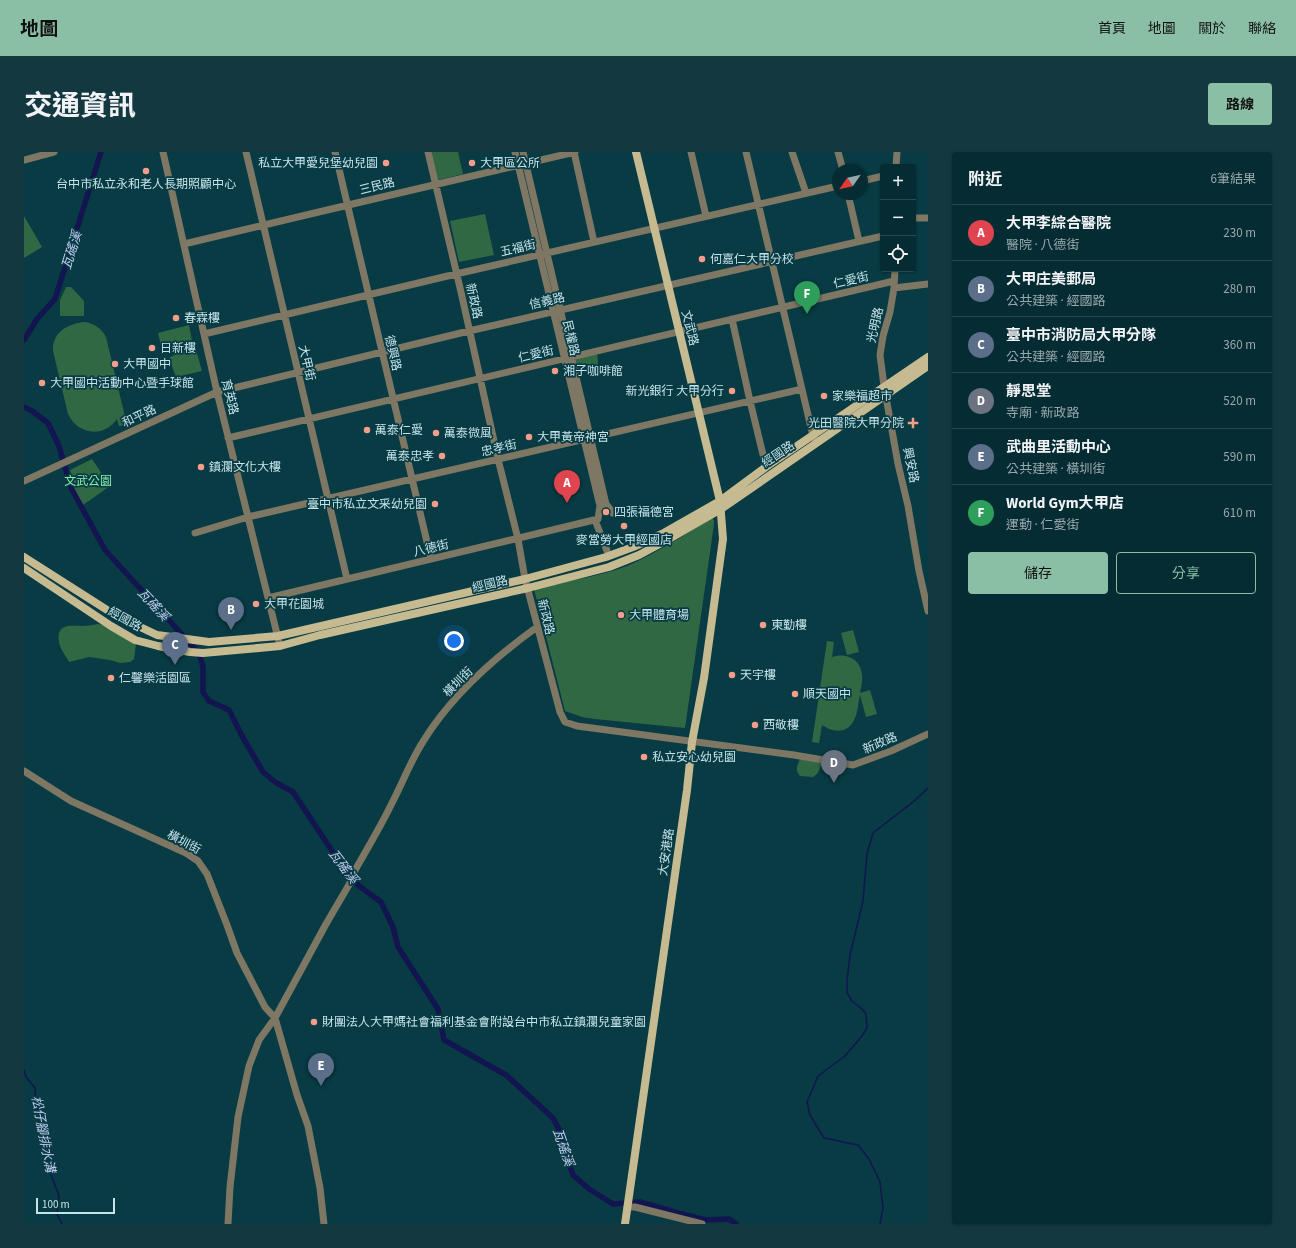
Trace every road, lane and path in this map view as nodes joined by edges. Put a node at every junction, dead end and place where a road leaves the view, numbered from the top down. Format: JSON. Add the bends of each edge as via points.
{"nodes":[{"id":1,"x":54,"y":152,"type":"edge"},
{"id":2,"x":163,"y":152,"type":"edge"},
{"id":3,"x":246,"y":152,"type":"edge"},
{"id":4,"x":335,"y":152,"type":"edge"},
{"id":5,"x":428,"y":152,"type":"edge"},
{"id":6,"x":515,"y":152,"type":"edge"},
{"id":7,"x":523,"y":152,"type":"edge"},
{"id":8,"x":574,"y":152,"type":"edge"},
{"id":9,"x":636,"y":152,"type":"edge"},
{"id":10,"x":691,"y":152,"type":"edge"},
{"id":11,"x":746,"y":152,"type":"edge"},
{"id":12,"x":792,"y":152,"type":"edge"},
{"id":13,"x":838,"y":152,"type":"edge"},
{"id":14,"x":896,"y":152,"type":"edge"},
{"id":15,"x":24,"y":160,"type":"edge"},
{"id":16,"x":522,"y":164,"type":"junction"},
{"id":17,"x":841,"y":164,"type":"edge"},
{"id":18,"x":896,"y":164,"type":"edge"},
{"id":19,"x":880,"y":177,"type":"edge"},
{"id":20,"x":868,"y":180,"type":"edge"},
{"id":21,"x":435,"y":183,"type":"junction"},
{"id":22,"x":832,"y":188,"type":"edge"},
{"id":23,"x":806,"y":194,"type":"junction"},
{"id":24,"x":850,"y":200,"type":"edge"},
{"id":25,"x":759,"y":204,"type":"junction"},
{"id":26,"x":347,"y":205,"type":"junction"},
{"id":27,"x":706,"y":216,"type":"junction"},
{"id":28,"x":916,"y":218,"type":"edge"},
{"id":29,"x":928,"y":218,"type":"edge"},
{"id":30,"x":263,"y":225,"type":"junction"},
{"id":31,"x":655,"y":228,"type":"junction"},
{"id":32,"x":880,"y":237,"type":"edge"},
{"id":33,"x":860,"y":241,"type":"junction"},
{"id":34,"x":594,"y":242,"type":"junction"},
{"id":35,"x":184,"y":244,"type":"junction"},
{"id":36,"x":544,"y":254,"type":"junction"},
{"id":37,"x":772,"y":261,"type":"junction"},
{"id":38,"x":895,"y":272,"type":"edge"},
{"id":39,"x":456,"y":274,"type":"junction"},
{"id":40,"x":667,"y":284,"type":"junction"},
{"id":41,"x":894,"y":284,"type":"junction"},
{"id":42,"x":928,"y":284,"type":"edge"},
{"id":43,"x":368,"y":295,"type":"junction"},
{"id":44,"x":783,"y":307,"type":"junction"},
{"id":45,"x":557,"y":310,"type":"junction"},
{"id":46,"x":284,"y":315,"type":"junction"},
{"id":47,"x":732,"y":319,"type":"junction"},
{"id":48,"x":469,"y":331,"type":"junction"},
{"id":49,"x":679,"y":332,"type":"junction"},
{"id":50,"x":204,"y":334,"type":"junction"},
{"id":51,"x":382,"y":352,"type":"junction"},
{"id":52,"x":928,"y":357,"type":"edge"},
{"id":53,"x":568,"y":358,"type":"junction"},
{"id":54,"x":928,"y":366,"type":"edge"},
{"id":55,"x":298,"y":372,"type":"junction"},
{"id":56,"x":480,"y":378,"type":"junction"},
{"id":57,"x":802,"y":389,"type":"junction"},
{"id":58,"x":885,"y":390,"type":"junction"},
{"id":59,"x":217,"y":392,"type":"junction"},
{"id":60,"x":393,"y":399,"type":"junction"},
{"id":61,"x":750,"y":401,"type":"junction"},
{"id":62,"x":699,"y":413,"type":"junction"},
{"id":63,"x":309,"y":419,"type":"junction"},
{"id":64,"x":228,"y":438,"type":"junction"},
{"id":65,"x":588,"y":439,"type":"junction"},
{"id":66,"x":815,"y":439,"type":"junction"},
{"id":67,"x":498,"y":460,"type":"junction"},
{"id":68,"x":766,"y":467,"type":"junction"},
{"id":69,"x":412,"y":479,"type":"junction"},
{"id":70,"x":24,"y":481,"type":"edge"},
{"id":71,"x":328,"y":499,"type":"junction"},
{"id":72,"x":603,"y":505,"type":"junction"},
{"id":73,"x":721,"y":505,"type":"junction"},
{"id":74,"x":613,"y":513,"type":"dead end"},
{"id":75,"x":248,"y":517,"type":"junction"},
{"id":76,"x":596,"y":520,"type":"junction"},
{"id":77,"x":195,"y":533,"type":"dead end"},
{"id":78,"x":518,"y":538,"type":"junction"},
{"id":79,"x":609,"y":556,"type":"junction"},
{"id":80,"x":24,"y":557,"type":"edge"},
{"id":81,"x":431,"y":559,"type":"junction"},
{"id":82,"x":24,"y":568,"type":"edge"},
{"id":83,"x":347,"y":579,"type":"junction"},
{"id":84,"x":526,"y":580,"type":"junction"},
{"id":85,"x":528,"y":588,"type":"junction"},
{"id":86,"x":268,"y":598,"type":"junction"},
{"id":87,"x":928,"y":611,"type":"edge"},
{"id":88,"x":537,"y":627,"type":"junction"},
{"id":89,"x":278,"y":636,"type":"junction"},
{"id":90,"x":280,"y":646,"type":"junction"},
{"id":91,"x":928,"y":734,"type":"edge"},
{"id":92,"x":692,"y":742,"type":"junction"},
{"id":93,"x":24,"y":771,"type":"edge"},
{"id":94,"x":275,"y":1018,"type":"junction"},
{"id":95,"x":628,"y":1203,"type":"junction"},
{"id":96,"x":228,"y":1224,"type":"edge"},
{"id":97,"x":324,"y":1224,"type":"edge"},
{"id":98,"x":625,"y":1224,"type":"edge"},
{"id":99,"x":702,"y":1224,"type":"edge"}],
"edges":[{"from":1,"to":15,"type":"street"},
{"from":2,"to":35,"type":"street","name":"育英路"},
{"from":3,"to":30,"type":"street","name":"大甲街"},
{"from":4,"to":26,"type":"street","name":"德興路"},
{"from":5,"to":21,"type":"street","name":"新政路"},
{"from":6,"to":16,"type":"street","name":"民權路"},
{"from":7,"to":16,"type":"street","name":"民權路"},
{"from":8,"to":16,"type":"street","name":"三民路"},
{"from":8,"to":34,"type":"street"},
{"from":9,"to":31,"type":"main road","name":"文武路"},
{"from":10,"to":27,"type":"street"},
{"from":11,"to":25,"type":"street"},
{"from":12,"to":23,"type":"street"},
{"from":13,"to":17,"type":"street"},
{"from":14,"to":18,"type":"street"},
{"from":16,"to":21,"type":"street","name":"三民路"},
{"from":16,"to":36,"type":"street","name":"民權路"},
{"from":19,"to":20,"type":"street"},
{"from":21,"to":26,"type":"street","name":"三民路"},
{"from":21,"to":39,"type":"street","name":"新政路"},
{"from":22,"to":23,"type":"street","name":"五福街"},
{"from":23,"to":25,"type":"street","name":"五福街"},
{"from":24,"to":33,"type":"street"},
{"from":25,"to":27,"type":"street","name":"五福街"},
{"from":25,"to":37,"type":"street"},
{"from":26,"to":30,"type":"street","name":"三民路"},
{"from":26,"to":43,"type":"street","name":"德興路"},
{"from":27,"to":31,"type":"street","name":"五福街"},
{"from":28,"to":29,"type":"street"},
{"from":30,"to":35,"type":"street","name":"三民路"},
{"from":30,"to":46,"type":"street","name":"大甲街"},
{"from":31,"to":34,"type":"street","name":"五福街"},
{"from":31,"to":40,"type":"main road","name":"文武路"},
{"from":32,"to":33,"type":"street","name":"信義路"},
{"from":33,"to":37,"type":"street","name":"信義路"},
{"from":34,"to":36,"type":"street","name":"五福街"},
{"from":35,"to":50,"type":"street","name":"育英路"},
{"from":36,"to":39,"type":"street","name":"五福街"},
{"from":36,"to":45,"type":"street","name":"民權路"},
{"from":37,"to":40,"type":"street","name":"信義路"},
{"from":37,"to":44,"type":"street"},
{"from":38,"to":41,"type":"street","name":"光明路"},
{"from":39,"to":43,"type":"street","name":"五福街"},
{"from":39,"to":48,"type":"street","name":"新政路"},
{"from":40,"to":45,"type":"street","name":"信義路"},
{"from":40,"to":49,"type":"main road","name":"文武路"},
{"from":41,"to":42,"type":"street","name":"仁愛街"},
{"from":41,"to":44,"type":"street","name":"仁愛街"},
{"from":41,"to":58,"type":"street","name":"光明路","via":[[880,356]]},
{"from":43,"to":46,"type":"street","name":"五福街"},
{"from":43,"to":51,"type":"street","name":"德興路"},
{"from":44,"to":47,"type":"street","name":"仁愛街"},
{"from":44,"to":57,"type":"street"},
{"from":45,"to":48,"type":"street","name":"信義路"},
{"from":45,"to":53,"type":"street","name":"民權路"},
{"from":46,"to":50,"type":"street","name":"五福街"},
{"from":46,"to":55,"type":"street","name":"大甲街"},
{"from":47,"to":49,"type":"street","name":"仁愛街"},
{"from":47,"to":61,"type":"street"},
{"from":48,"to":51,"type":"street","name":"信義路"},
{"from":48,"to":56,"type":"street","name":"新政路"},
{"from":49,"to":53,"type":"street","name":"仁愛街"},
{"from":49,"to":62,"type":"main road","name":"文武路"},
{"from":50,"to":59,"type":"street","name":"育英路"},
{"from":51,"to":55,"type":"street","name":"信義路"},
{"from":51,"to":60,"type":"street","name":"德興路"},
{"from":52,"to":58,"type":"main road","name":"經國路"},
{"from":53,"to":56,"type":"street","name":"仁愛街"},
{"from":53,"to":65,"type":"street","name":"民權路"},
{"from":54,"to":58,"type":"main road","name":"經國路"},
{"from":55,"to":59,"type":"street","name":"信義路"},
{"from":55,"to":63,"type":"street","name":"大甲街"},
{"from":56,"to":60,"type":"street","name":"仁愛街"},
{"from":56,"to":67,"type":"street","name":"新政路"},
{"from":57,"to":61,"type":"street","name":"忠孝街"},
{"from":57,"to":66,"type":"street"},
{"from":58,"to":66,"type":"main road","name":"經國路"},
{"from":58,"to":87,"type":"street","name":"興安路"},
{"from":59,"to":64,"type":"street","name":"育英路"},
{"from":59,"to":70,"type":"street","name":"和平路"},
{"from":60,"to":63,"type":"street","name":"仁愛街"},
{"from":60,"to":69,"type":"street","name":"德興路"},
{"from":61,"to":62,"type":"street","name":"忠孝街"},
{"from":61,"to":68,"type":"street"},
{"from":62,"to":65,"type":"street","name":"忠孝街"},
{"from":62,"to":73,"type":"main road","name":"文武路"},
{"from":63,"to":64,"type":"street","name":"仁愛街"},
{"from":63,"to":71,"type":"street","name":"大甲街"},
{"from":64,"to":75,"type":"street","name":"育英路"},
{"from":65,"to":67,"type":"street","name":"忠孝街"},
{"from":65,"to":72,"type":"street","name":"民權路"},
{"from":66,"to":68,"type":"main road","name":"經國路"},
{"from":66,"to":73,"type":"main road","name":"經國路"},
{"from":67,"to":69,"type":"street","name":"忠孝街"},
{"from":67,"to":78,"type":"street","name":"新政路"},
{"from":68,"to":73,"type":"main road","name":"經國路"},
{"from":69,"to":71,"type":"street","name":"忠孝街"},
{"from":69,"to":81,"type":"street","name":"德興路"},
{"from":71,"to":75,"type":"street","name":"忠孝街"},
{"from":71,"to":83,"type":"street","name":"大甲街"},
{"from":72,"to":74,"type":"street"},
{"from":72,"to":76,"type":"street"},
{"from":73,"to":79,"type":"main road","name":"經國路"},
{"from":73,"to":85,"type":"main road","name":"經國路","via":[[639,555],[609,567]]},
{"from":73,"to":92,"type":"main road","name":"大安港路","via":[[723,540],[704,678]]},
{"from":75,"to":77,"type":"street","name":"忠孝街"},
{"from":75,"to":86,"type":"street","name":"育英路"},
{"from":76,"to":78,"type":"street","name":"八德街"},
{"from":76,"to":79,"type":"street"},
{"from":78,"to":81,"type":"street","name":"八德街"},
{"from":78,"to":84,"type":"street","name":"新政路"},
{"from":79,"to":84,"type":"main road","name":"經國路"},
{"from":80,"to":89,"type":"main road","name":"經國路","via":[[115,615],[157,635],[213,642]]},
{"from":81,"to":83,"type":"street","name":"八德街"},
{"from":82,"to":90,"type":"main road","name":"經國路","via":[[135,640],[203,653]]},
{"from":83,"to":86,"type":"street","name":"八德街"},
{"from":84,"to":85,"type":"street","name":"新政路"},
{"from":84,"to":89,"type":"main road","name":"經國路"},
{"from":85,"to":88,"type":"street","name":"新政路"},
{"from":85,"to":90,"type":"main road","name":"經國路"},
{"from":86,"to":89,"type":"street","name":"育英路"},
{"from":88,"to":92,"type":"street","name":"新政路","via":[[565,722],[577,726]]},
{"from":88,"to":94,"type":"street","name":"橫圳街","via":[[464,689],[423,741],[350,883]]},
{"from":89,"to":90,"type":"street","name":"育英路"},
{"from":91,"to":92,"type":"street","name":"新政路","via":[[853,765]]},
{"from":92,"to":95,"type":"main road","name":"大安港路"},
{"from":93,"to":94,"type":"street","name":"橫圳街","via":[[72,802],[186,853],[198,861],[207,874],[237,954],[265,1007]]},
{"from":94,"to":96,"type":"street","via":[[259,1040],[244,1082],[230,1187]]},
{"from":94,"to":97,"type":"street","name":"橫圳街","via":[[308,1126]]},
{"from":95,"to":98,"type":"main road","name":"大安港路"},
{"from":95,"to":99,"type":"street"}]}
